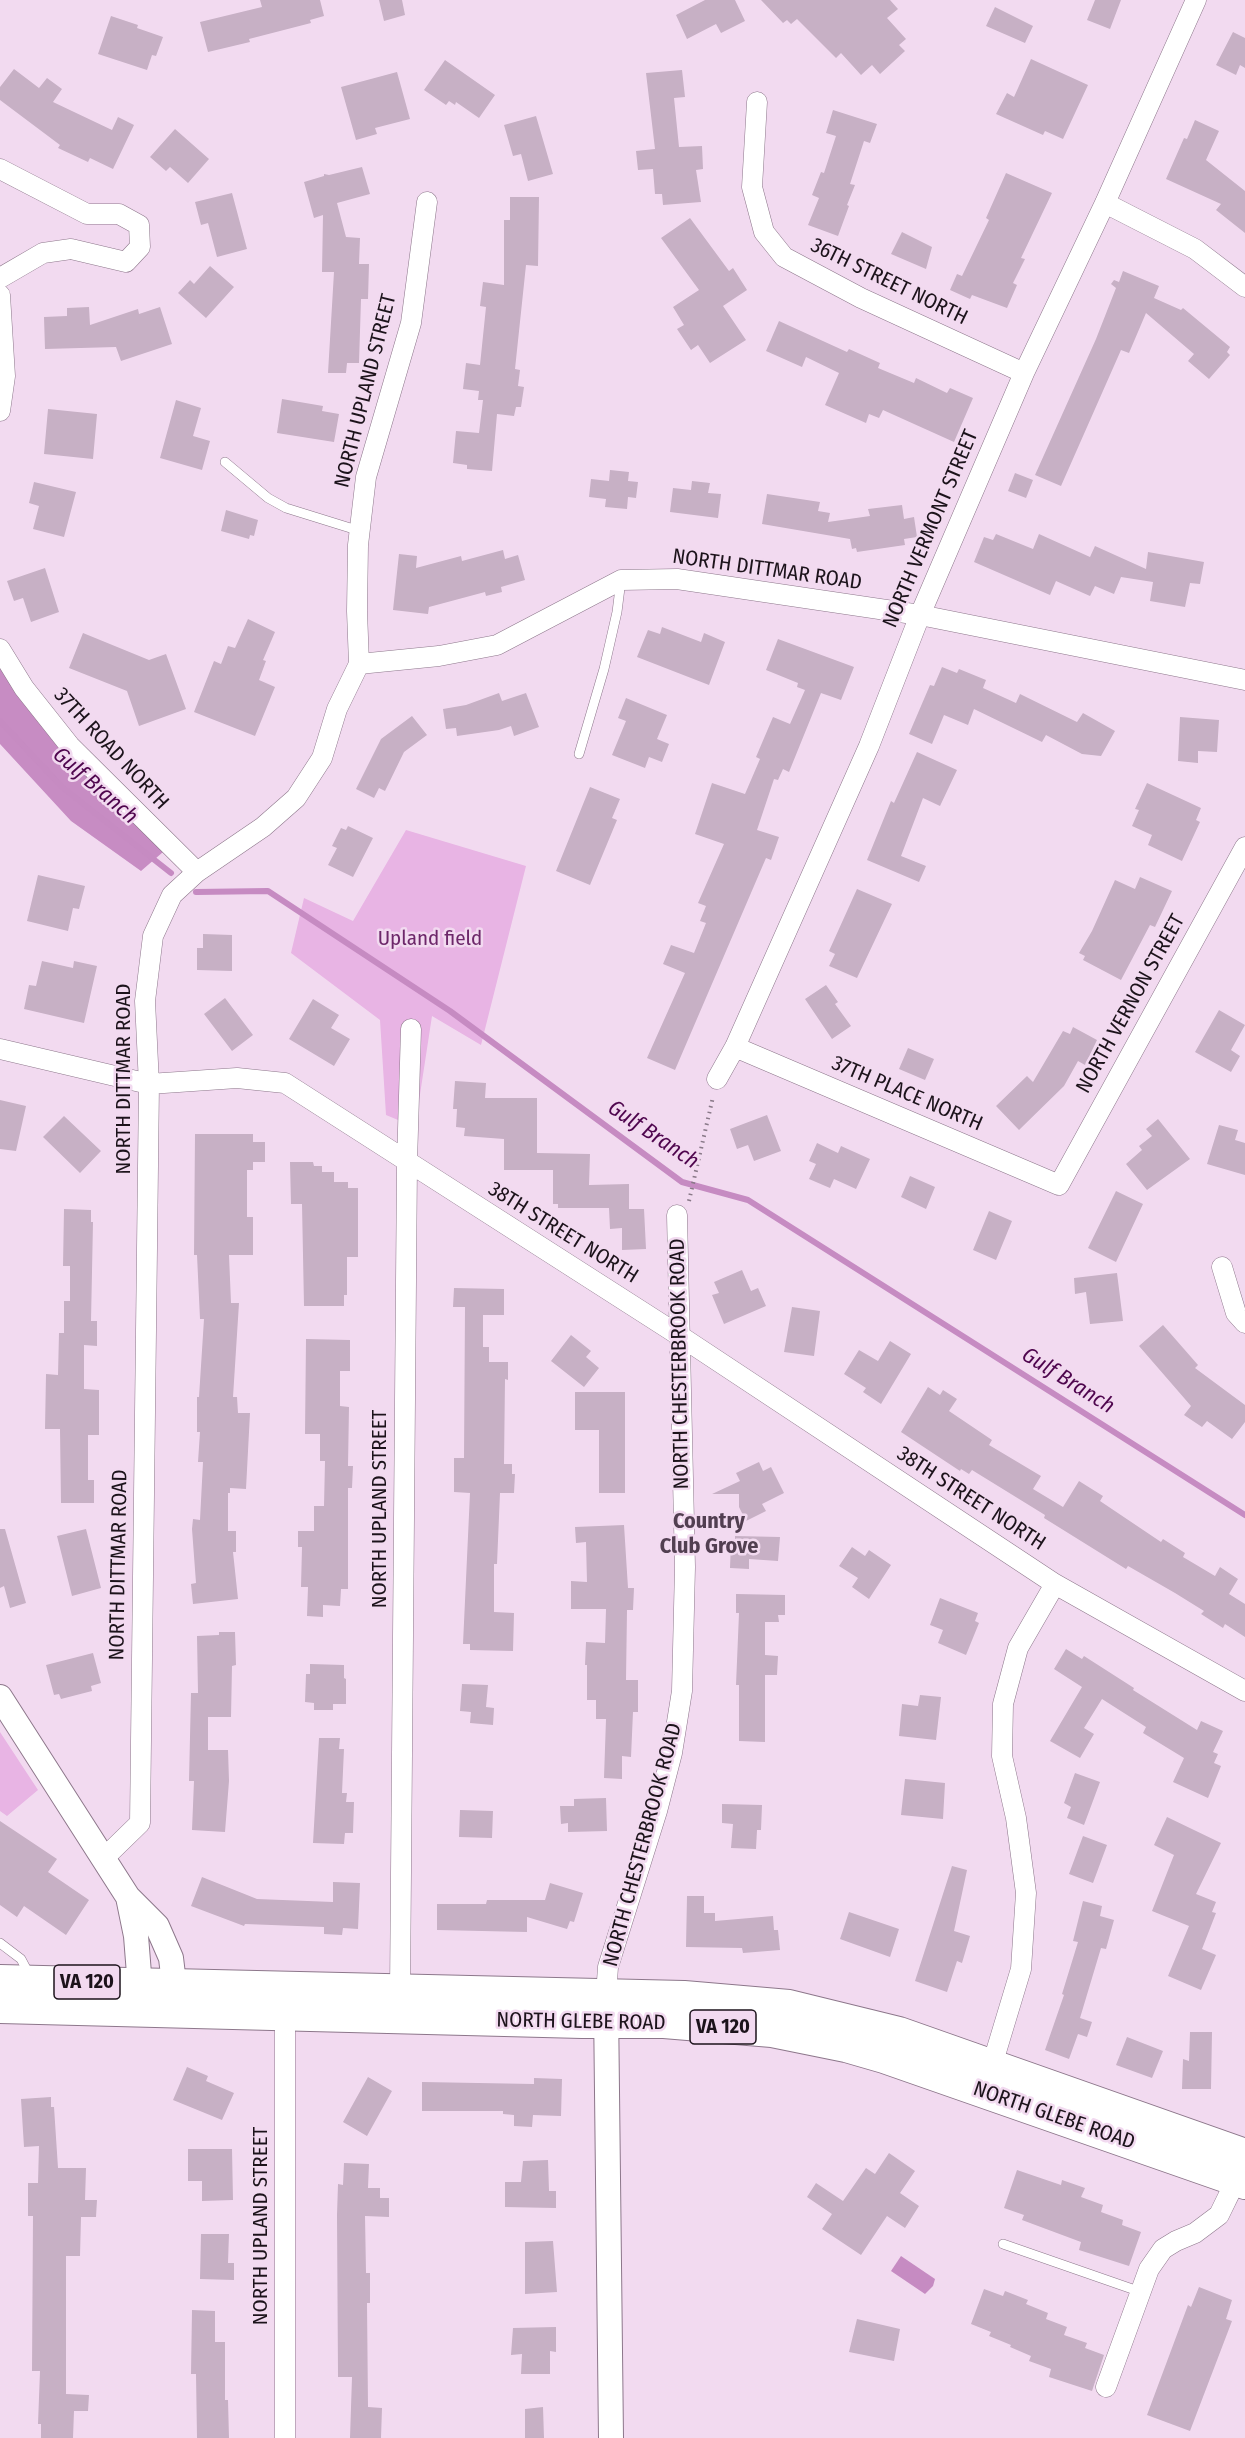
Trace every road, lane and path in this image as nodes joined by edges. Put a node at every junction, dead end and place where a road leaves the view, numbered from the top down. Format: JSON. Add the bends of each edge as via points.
{"nodes":[{"id":1,"x":1196,"y":0,"type":"edge"},
{"id":2,"x":757,"y":102,"type":"dead end"},
{"id":3,"x":0,"y":169,"type":"edge"},
{"id":4,"x":426,"y":202,"type":"dead end"},
{"id":5,"x":1105,"y":203,"type":"junction"},
{"id":6,"x":0,"y":278,"type":"edge"},
{"id":7,"x":1245,"y":287,"type":"edge"},
{"id":8,"x":0,"y":295,"type":"edge"},
{"id":9,"x":1024,"y":372,"type":"junction"},
{"id":10,"x":0,"y":411,"type":"edge"},
{"id":11,"x":225,"y":462,"type":"dead end"},
{"id":12,"x":360,"y":531,"type":"junction"},
{"id":13,"x":621,"y":580,"type":"junction"},
{"id":14,"x":920,"y":615,"type":"junction"},
{"id":15,"x":0,"y":649,"type":"edge"},
{"id":16,"x":359,"y":664,"type":"junction"},
{"id":17,"x":1245,"y":680,"type":"edge"},
{"id":18,"x":579,"y":754,"type":"dead end"},
{"id":19,"x":1245,"y":847,"type":"edge"},
{"id":20,"x":197,"y":872,"type":"junction"},
{"id":21,"x":411,"y":1029,"type":"dead end"},
{"id":22,"x":735,"y":1047,"type":"junction"},
{"id":23,"x":0,"y":1049,"type":"edge"},
{"id":24,"x":717,"y":1079,"type":"joint"},
{"id":25,"x":148,"y":1084,"type":"junction"},
{"id":26,"x":407,"y":1163,"type":"junction"},
{"id":27,"x":1059,"y":1185,"type":"joint"},
{"id":28,"x":689,"y":1200,"type":"dead end"},
{"id":29,"x":677,"y":1215,"type":"dead end"},
{"id":30,"x":1222,"y":1267,"type":"dead end"},
{"id":31,"x":1245,"y":1323,"type":"edge"},
{"id":32,"x":680,"y":1336,"type":"junction"},
{"id":33,"x":1055,"y":1584,"type":"junction"},
{"id":34,"x":1245,"y":1691,"type":"edge"},
{"id":35,"x":0,"y":1697,"type":"edge"},
{"id":36,"x":103,"y":1859,"type":"junction"},
{"id":37,"x":128,"y":1897,"type":"junction"},
{"id":38,"x":0,"y":1942,"type":"edge"},
{"id":39,"x":0,"y":1980,"type":"edge"},
{"id":40,"x":32,"y":1981,"type":"junction"},
{"id":41,"x":400,"y":1990,"type":"junction"},
{"id":42,"x":141,"y":1997,"type":"junction"},
{"id":43,"x":175,"y":1997,"type":"junction"},
{"id":44,"x":0,"y":2008,"type":"edge"},
{"id":45,"x":606,"y":2008,"type":"junction"},
{"id":46,"x":285,"y":2014,"type":"junction"},
{"id":47,"x":988,"y":2078,"type":"junction"},
{"id":48,"x":1243,"y":2170,"type":"edge"},
{"id":49,"x":1003,"y":2244,"type":"dead end"},
{"id":50,"x":1141,"y":2292,"type":"junction"},
{"id":51,"x":1106,"y":2387,"type":"dead end"},
{"id":52,"x":285,"y":2438,"type":"edge"},
{"id":53,"x":611,"y":2438,"type":"edge"}],
"edges":[{"from":1,"to":5,"type":"street","name":"NORTH VERMONT STREET"},
{"from":2,"to":9,"type":"street","name":"36TH STREET NORTH","via":[[752,187],[764,232],[784,257],[861,298]]},
{"from":3,"to":6,"type":"street","via":[[87,214],[119,214],[139,225],[140,247],[126,262],[71,249],[44,253]]},
{"from":4,"to":12,"type":"street","name":"NORTH UPLAND STREET","via":[[411,323],[366,477]]},
{"from":5,"to":7,"type":"street","via":[[1195,249]]},
{"from":5,"to":9,"type":"street","name":"NORTH VERMONT STREET"},
{"from":8,"to":10,"type":"street","via":[[5,376]]},
{"from":9,"to":14,"type":"street","name":"NORTH VERMONT STREET"},
{"from":11,"to":12,"type":"lane","via":[[277,503]]},
{"from":12,"to":16,"type":"street","name":"NORTH UPLAND STREET"},
{"from":13,"to":14,"type":"street","name":"NORTH DITTMAR ROAD","via":[[677,579]]},
{"from":13,"to":16,"type":"street","name":"NORTH DITTMAR ROAD","via":[[497,645]]},
{"from":13,"to":18,"type":"lane","via":[[604,669]]},
{"from":14,"to":17,"type":"street","name":"NORTH DITTMAR ROAD"},
{"from":14,"to":22,"type":"street","name":"NORTH VERMONT STREET","via":[[869,746]]},
{"from":15,"to":20,"type":"street","name":"37TH ROAD NORTH","via":[[24,688],[70,746]]},
{"from":16,"to":20,"type":"street","name":"NORTH DITTMAR ROAD","via":[[337,709],[322,758],[296,798],[263,827]]},
{"from":19,"to":27,"type":"street","name":"NORTH VERNON STREET"},
{"from":20,"to":25,"type":"street","name":"NORTH DITTMAR ROAD","via":[[172,895],[153,936],[145,1001]]},
{"from":21,"to":26,"type":"street","name":"NORTH UPLAND STREET"},
{"from":22,"to":24,"type":"street","name":"NORTH VERMONT STREET"},
{"from":22,"to":27,"type":"street","name":"37TH PLACE NORTH"},
{"from":23,"to":25,"type":"street","name":"38TH STREET NORTH"},
{"from":24,"to":28,"type":"path"},
{"from":25,"to":26,"type":"street","name":"38TH STREET NORTH","via":[[237,1078],[285,1083]]},
{"from":25,"to":36,"type":"street","name":"NORTH DITTMAR ROAD","via":[[140,1823]]},
{"from":26,"to":32,"type":"street","name":"38TH STREET NORTH"},
{"from":26,"to":41,"type":"street","name":"NORTH UPLAND STREET"},
{"from":29,"to":32,"type":"street","name":"NORTH CHESTERBROOK ROAD"},
{"from":30,"to":31,"type":"street","via":[[1236,1313]]},
{"from":32,"to":33,"type":"street","name":"38TH STREET NORTH"},
{"from":32,"to":45,"type":"street","name":"NORTH CHESTERBROOK ROAD","via":[[685,1579],[682,1691],[672,1753],[608,1967]]},
{"from":33,"to":34,"type":"street","name":"38TH STREET NORTH"},
{"from":33,"to":47,"type":"street","via":[[1018,1648],[1003,1704],[1002,1756],[1016,1818],[1026,1893],[1022,1969]]},
{"from":35,"to":36,"type":"street"},
{"from":36,"to":37,"type":"street"},
{"from":37,"to":42,"type":"street","via":[[135,1926]]},
{"from":37,"to":43,"type":"street","via":[[150,1917],[163,1936],[171,1958]]},
{"from":38,"to":40,"type":"lane","via":[[21,1959]]},
{"from":39,"to":40,"type":"main road","name":"NORTH GLEBE ROAD","number":"VA 120"},
{"from":40,"to":42,"type":"main road","name":"NORTH GLEBE ROAD","number":"VA 120"},
{"from":41,"to":43,"type":"main road","name":"NORTH GLEBE ROAD","number":"VA 120"},
{"from":41,"to":45,"type":"main road","name":"NORTH GLEBE ROAD","number":"VA 120"},
{"from":42,"to":43,"type":"main road","name":"NORTH GLEBE ROAD","number":"VA 120"},
{"from":42,"to":44,"type":"main road","name":"NORTH GLEBE ROAD","number":"VA 120"},
{"from":43,"to":46,"type":"main road","name":"NORTH GLEBE ROAD","number":"VA 120"},
{"from":45,"to":46,"type":"main road","name":"NORTH GLEBE ROAD","number":"VA 120"},
{"from":45,"to":47,"type":"main road","name":"NORTH GLEBE ROAD","number":"VA 120","via":[[809,2038]]},
{"from":45,"to":53,"type":"street","name":"NORTH CHESTERBROOK ROAD"},
{"from":46,"to":52,"type":"street","name":"NORTH UPLAND STREET"},
{"from":47,"to":48,"type":"main road","name":"NORTH GLEBE ROAD","number":"VA 120"},
{"from":48,"to":50,"type":"street","via":[[1219,2215],[1163,2249],[1149,2269]]},
{"from":49,"to":50,"type":"lane"},
{"from":50,"to":51,"type":"street"}]}
